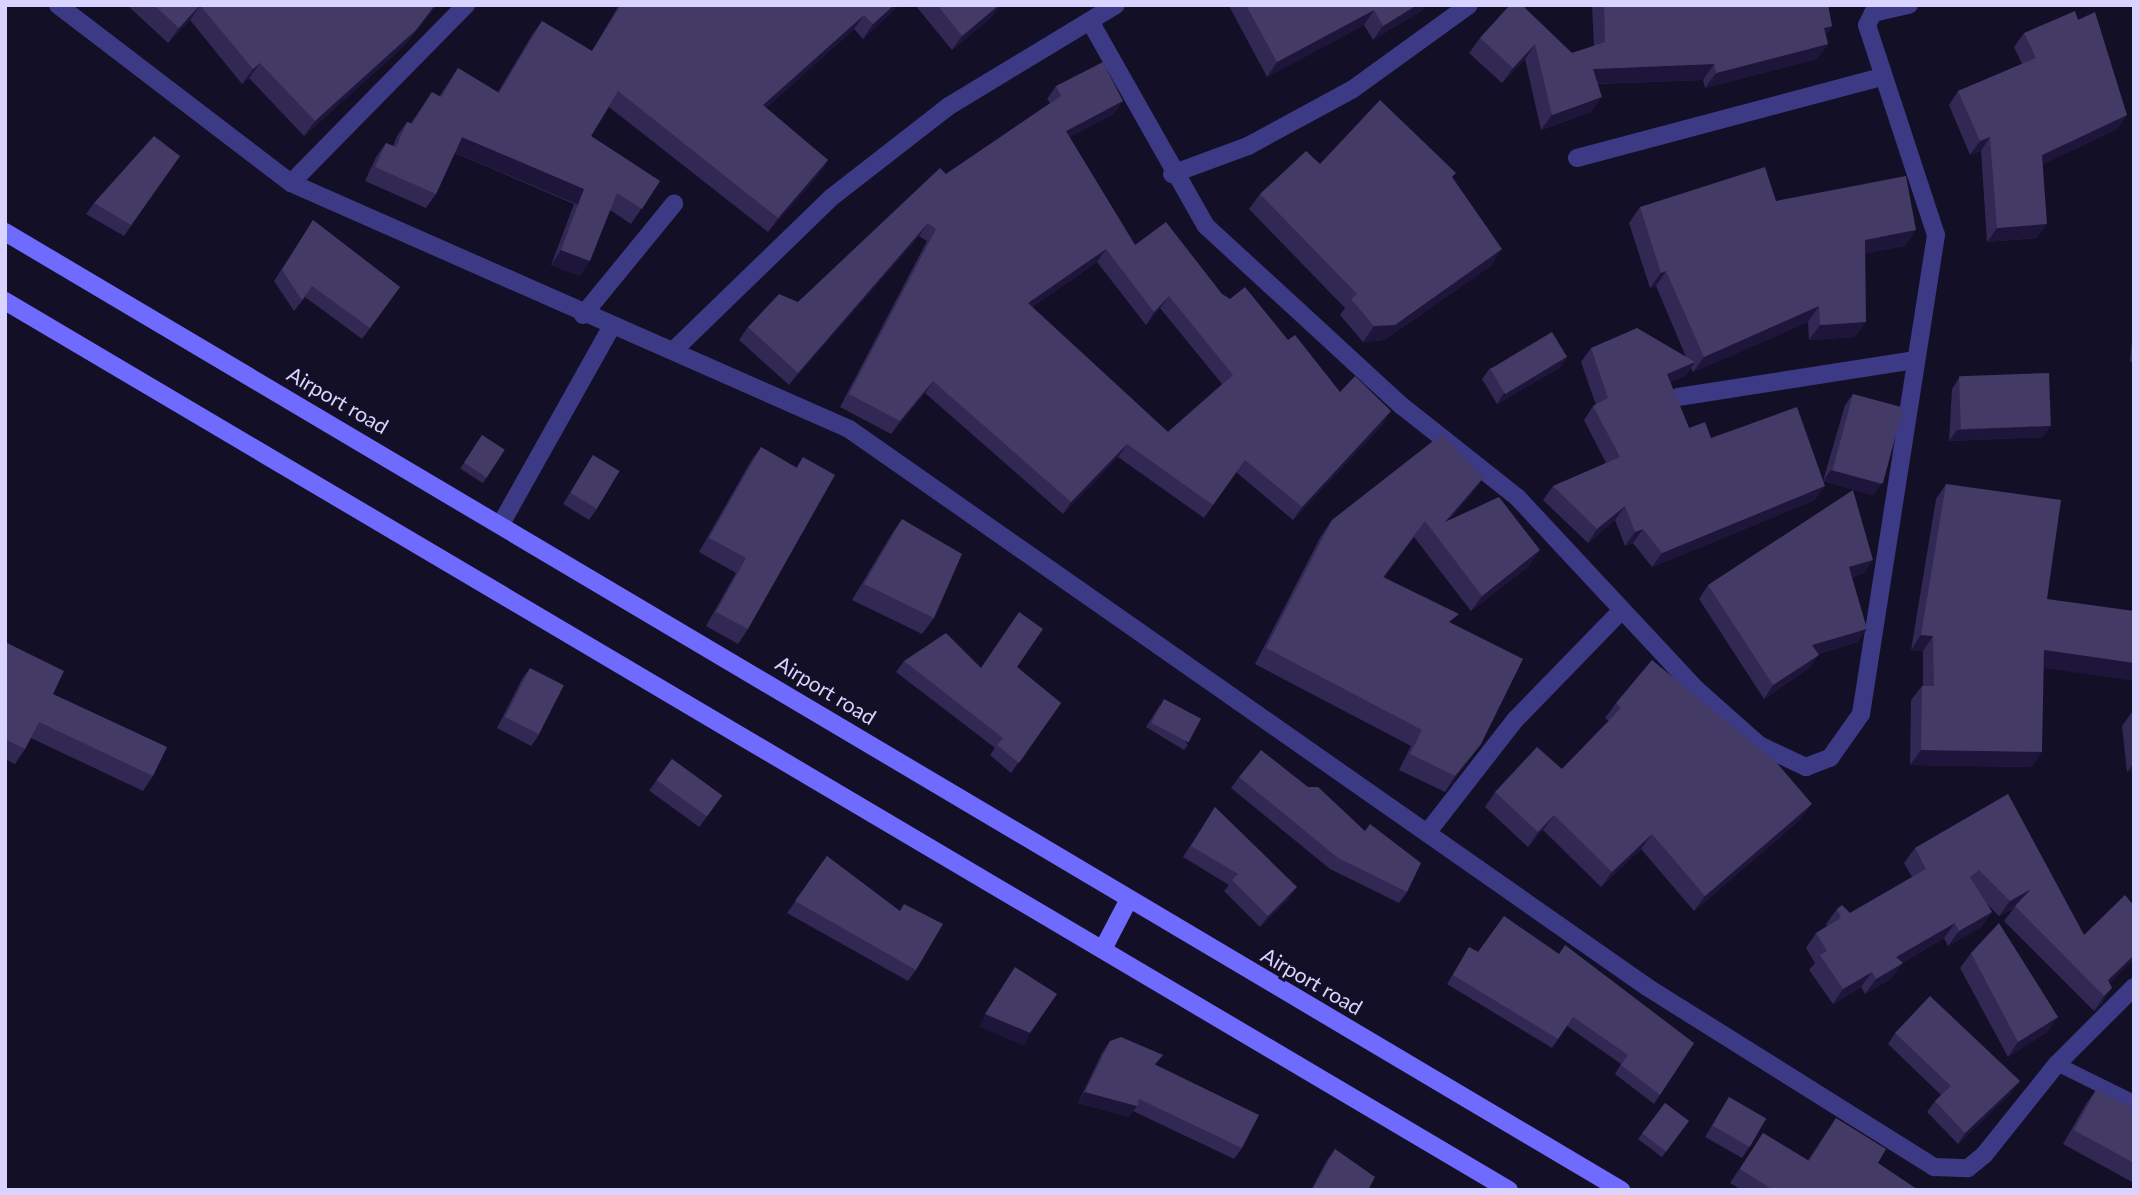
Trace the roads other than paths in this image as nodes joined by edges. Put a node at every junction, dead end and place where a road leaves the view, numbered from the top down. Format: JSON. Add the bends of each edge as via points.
{"nodes":[{"id":1,"x":58,"y":5,"type":"edge"},
{"id":2,"x":466,"y":5,"type":"edge"},
{"id":3,"x":1116,"y":5,"type":"edge"},
{"id":4,"x":1469,"y":5,"type":"edge"},
{"id":5,"x":1909,"y":5,"type":"edge"},
{"id":6,"x":1091,"y":23,"type":"junction"},
{"id":7,"x":1881,"y":78,"type":"junction"},
{"id":8,"x":1577,"y":158,"type":"dead end"},
{"id":9,"x":1172,"y":174,"type":"junction"},
{"id":10,"x":291,"y":183,"type":"junction"},
{"id":11,"x":674,"y":204,"type":"dead end"},
{"id":12,"x":5,"y":232,"type":"edge"},
{"id":13,"x":5,"y":301,"type":"edge"},
{"id":14,"x":583,"y":315,"type":"junction"},
{"id":15,"x":611,"y":328,"type":"junction"},
{"id":16,"x":674,"y":350,"type":"junction"},
{"id":17,"x":1914,"y":360,"type":"junction"},
{"id":18,"x":1678,"y":397,"type":"edge"},
{"id":19,"x":502,"y":522,"type":"junction"},
{"id":20,"x":1622,"y":610,"type":"junction"},
{"id":21,"x":1427,"y":833,"type":"junction"},
{"id":22,"x":1129,"y":900,"type":"junction"},
{"id":23,"x":1103,"y":949,"type":"junction"},
{"id":24,"x":2134,"y":987,"type":"edge"},
{"id":25,"x":2057,"y":1064,"type":"junction"},
{"id":26,"x":2134,"y":1102,"type":"edge"},
{"id":27,"x":1508,"y":1190,"type":"edge"},
{"id":28,"x":1621,"y":1190,"type":"edge"}],
"edges":[{"from":1,"to":10,"type":"street"},
{"from":2,"to":10,"type":"street"},
{"from":3,"to":6,"type":"street"},
{"from":4,"to":9,"type":"street","via":[[1353,89],[1248,146]]},
{"from":5,"to":7,"type":"street","via":[[1873,13],[1867,25]]},
{"from":6,"to":9,"type":"street"},
{"from":6,"to":16,"type":"street","via":[[950,106],[832,197]]},
{"from":7,"to":8,"type":"street"},
{"from":7,"to":17,"type":"street","via":[[1936,235]]},
{"from":9,"to":20,"type":"street","via":[[1206,226],[1267,286],[1517,497]]},
{"from":10,"to":14,"type":"street"},
{"from":11,"to":14,"type":"street"},
{"from":12,"to":19,"type":"main road","name":"Airport road"},
{"from":13,"to":23,"type":"main road"},
{"from":14,"to":15,"type":"street"},
{"from":15,"to":16,"type":"street"},
{"from":15,"to":19,"type":"street"},
{"from":16,"to":21,"type":"street","via":[[849,429]]},
{"from":17,"to":18,"type":"street"},
{"from":17,"to":20,"type":"street","via":[[1861,714],[1830,758],[1806,766],[1759,745]]},
{"from":19,"to":22,"type":"main road","name":"Airport road"},
{"from":20,"to":21,"type":"street","via":[[1515,720]]},
{"from":21,"to":25,"type":"street","via":[[1647,988],[1934,1167],[1968,1168]]},
{"from":22,"to":23,"type":"main road"},
{"from":22,"to":28,"type":"main road","name":"Airport road"},
{"from":23,"to":27,"type":"main road"},
{"from":24,"to":25,"type":"street"},
{"from":25,"to":26,"type":"lane"}]}
